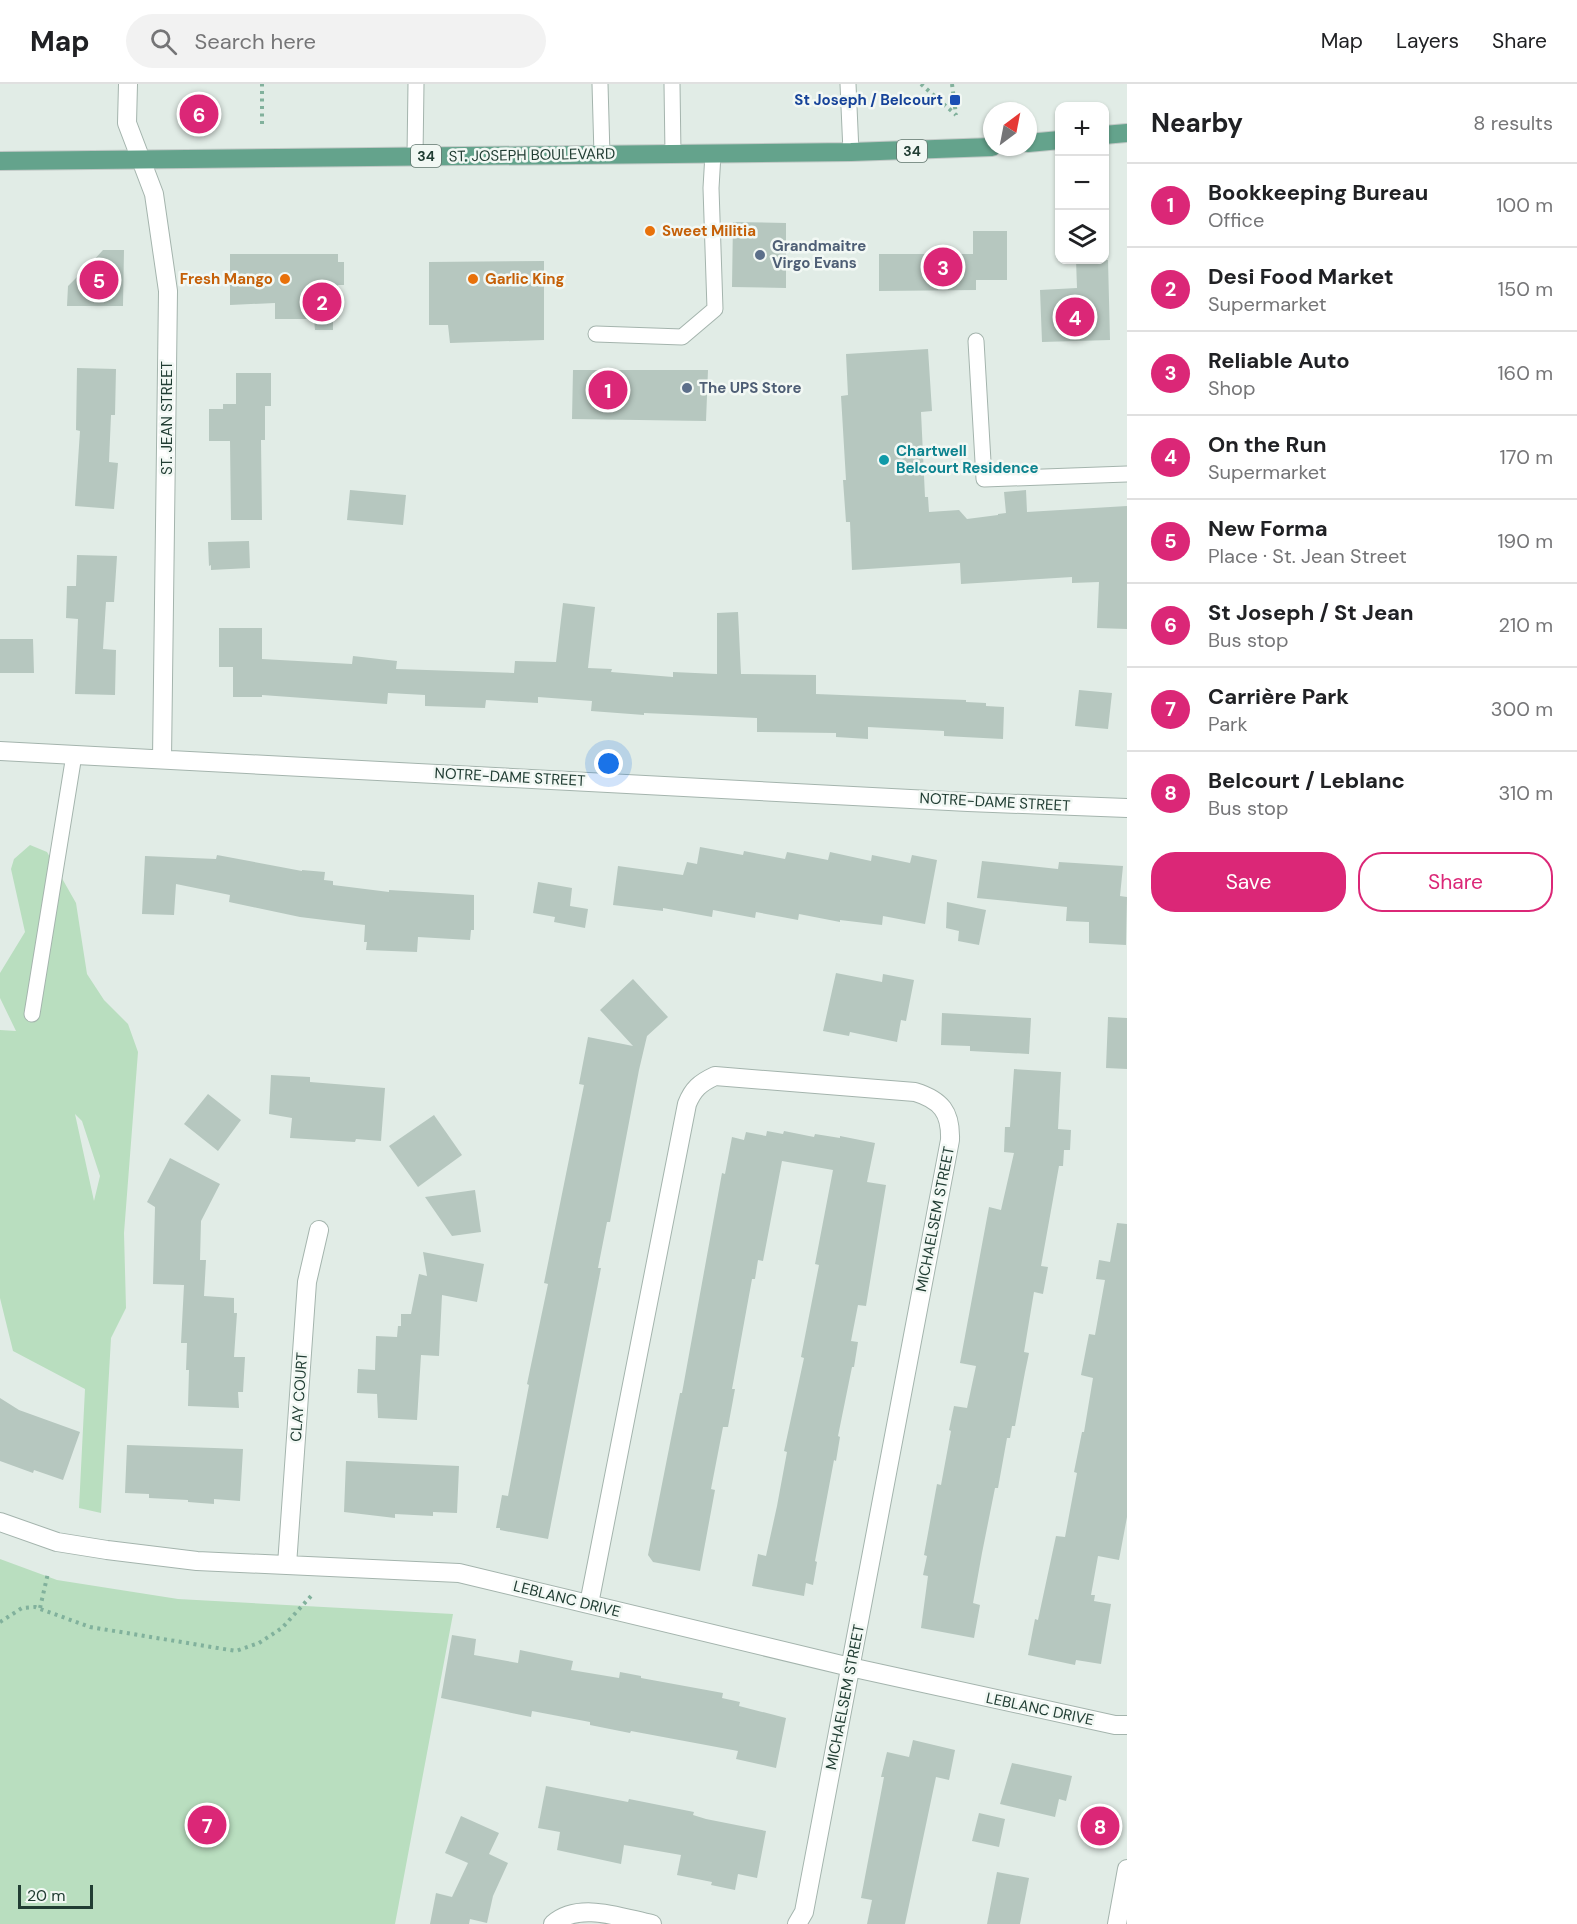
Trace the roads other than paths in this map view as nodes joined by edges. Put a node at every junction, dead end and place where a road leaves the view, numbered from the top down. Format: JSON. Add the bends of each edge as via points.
{"nodes":[{"id":1,"x":128,"y":84,"type":"edge"},
{"id":2,"x":416,"y":84,"type":"edge"},
{"id":3,"x":600,"y":84,"type":"edge"},
{"id":4,"x":672,"y":84,"type":"edge"},
{"id":5,"x":848,"y":84,"type":"edge"},
{"id":6,"x":1127,"y":133,"type":"edge"},
{"id":7,"x":1109,"y":135,"type":"edge"},
{"id":8,"x":1055,"y":140,"type":"edge"},
{"id":9,"x":1037,"y":142,"type":"edge"},
{"id":10,"x":983,"y":147,"type":"edge"},
{"id":11,"x":851,"y":152,"type":"junction"},
{"id":12,"x":673,"y":154,"type":"junction"},
{"id":13,"x":713,"y":154,"type":"junction"},
{"id":14,"x":602,"y":155,"type":"junction"},
{"id":15,"x":416,"y":156,"type":"junction"},
{"id":16,"x":142,"y":160,"type":"junction"},
{"id":17,"x":0,"y":161,"type":"edge"},
{"id":18,"x":596,"y":334,"type":"dead end"},
{"id":19,"x":976,"y":341,"type":"dead end"},
{"id":20,"x":1127,"y":474,"type":"edge"},
{"id":21,"x":0,"y":751,"type":"edge"},
{"id":22,"x":74,"y":755,"type":"junction"},
{"id":23,"x":162,"y":759,"type":"junction"},
{"id":24,"x":1127,"y":808,"type":"edge"},
{"id":25,"x":32,"y":1014,"type":"dead end"},
{"id":26,"x":319,"y":1230,"type":"dead end"},
{"id":27,"x":0,"y":1522,"type":"edge"},
{"id":28,"x":287,"y":1564,"type":"junction"},
{"id":29,"x":589,"y":1604,"type":"junction"},
{"id":30,"x":850,"y":1667,"type":"junction"},
{"id":31,"x":1127,"y":1725,"type":"edge"},
{"id":32,"x":1127,"y":1869,"type":"edge"},
{"id":33,"x":553,"y":1924,"type":"edge"},
{"id":34,"x":652,"y":1924,"type":"edge"},
{"id":35,"x":797,"y":1924,"type":"edge"},
{"id":36,"x":1117,"y":1924,"type":"edge"}],
"edges":[{"from":1,"to":16,"type":"street","name":"ST. JEAN STREET","via":[[127,123]]},
{"from":2,"to":15,"type":"lane"},
{"from":3,"to":14,"type":"lane"},
{"from":4,"to":12,"type":"lane"},
{"from":5,"to":11,"type":"lane"},
{"from":6,"to":7,"type":"main road"},
{"from":8,"to":9,"type":"main road"},
{"from":10,"to":11,"type":"main road","name":"ST. JOSEPH BOULEVARD","number":"34"},
{"from":11,"to":13,"type":"main road","name":"ST. JOSEPH BOULEVARD","number":"34"},
{"from":12,"to":13,"type":"main road","name":"ST. JOSEPH BOULEVARD","number":"34"},
{"from":12,"to":14,"type":"main road","name":"ST. JOSEPH BOULEVARD","number":"34"},
{"from":13,"to":18,"type":"lane","via":[[715,309],[682,337]]},
{"from":14,"to":15,"type":"main road","name":"ST. JOSEPH BOULEVARD","number":"34"},
{"from":15,"to":16,"type":"main road","name":"ST. JOSEPH BOULEVARD","number":"34"},
{"from":16,"to":17,"type":"main road","name":"ST. JOSEPH BOULEVARD","number":"34"},
{"from":16,"to":23,"type":"street","name":"ST. JEAN STREET","via":[[154,194],[168,291]]},
{"from":19,"to":20,"type":"lane","via":[[984,479]]},
{"from":21,"to":22,"type":"street","name":"NOTRE-DAME STREET"},
{"from":22,"to":23,"type":"street","name":"NOTRE-DAME STREET"},
{"from":22,"to":25,"type":"lane"},
{"from":23,"to":24,"type":"street","name":"NOTRE-DAME STREET"},
{"from":26,"to":28,"type":"street","name":"CLAY COURT","via":[[307,1282]]},
{"from":27,"to":28,"type":"street","name":"LEBLANC DRIVE","via":[[57,1542],[107,1550],[197,1561]]},
{"from":28,"to":29,"type":"street","name":"LEBLANC DRIVE","via":[[459,1573]]},
{"from":29,"to":30,"type":"street","name":"LEBLANC DRIVE"},
{"from":29,"to":30,"type":"street","name":"MICHAELSEM STREET","via":[[685,1112],[693,1090],[716,1076],[915,1092],[930,1096],[943,1107],[951,1124],[950,1140]]},
{"from":30,"to":31,"type":"street","name":"LEBLANC DRIVE"},
{"from":30,"to":35,"type":"street","name":"MICHAELSEM STREET","via":[[804,1912]]},
{"from":32,"to":36,"type":"street"},
{"from":33,"to":34,"type":"street","via":[[569,1914],[586,1911]]}]}
